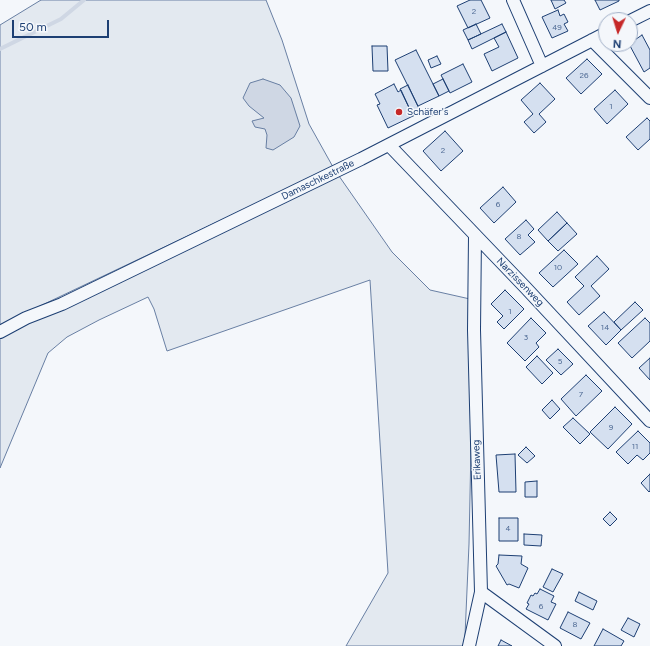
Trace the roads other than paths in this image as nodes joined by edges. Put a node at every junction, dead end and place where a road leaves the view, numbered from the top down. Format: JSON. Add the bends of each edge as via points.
{"nodes":[{"id":1,"x":513,"y":0,"type":"edge"},
{"id":2,"x":650,"y":11,"type":"edge"},
{"id":3,"x":638,"y":17,"type":"edge"},
{"id":4,"x":598,"y":37,"type":"edge"},
{"id":5,"x":592,"y":40,"type":"junction"},
{"id":6,"x":542,"y":66,"type":"junction"},
{"id":7,"x":650,"y":98,"type":"edge"},
{"id":8,"x":389,"y":145,"type":"junction"},
{"id":9,"x":476,"y":236,"type":"junction"},
{"id":10,"x":0,"y":332,"type":"edge"},
{"id":11,"x":650,"y":421,"type":"edge"},
{"id":12,"x":481,"y":592,"type":"junction"},
{"id":13,"x":469,"y":646,"type":"edge"},
{"id":14,"x":555,"y":646,"type":"edge"}],
"edges":[{"from":1,"to":6,"type":"street"},
{"from":2,"to":3,"type":"street"},
{"from":4,"to":5,"type":"street","name":"Damaschkestraße"},
{"from":5,"to":6,"type":"street","name":"Damaschkestraße"},
{"from":5,"to":7,"type":"street"},
{"from":6,"to":8,"type":"street","name":"Damaschkestraße"},
{"from":8,"to":9,"type":"street","name":"Narzissenweg"},
{"from":8,"to":10,"type":"street","name":"Damaschkestraße"},
{"from":9,"to":11,"type":"street","name":"Narzissenweg"},
{"from":9,"to":12,"type":"street","name":"Erikaweg","via":[[474,330]]},
{"from":12,"to":13,"type":"street","name":"Erikaweg"},
{"from":12,"to":14,"type":"street"}]}
